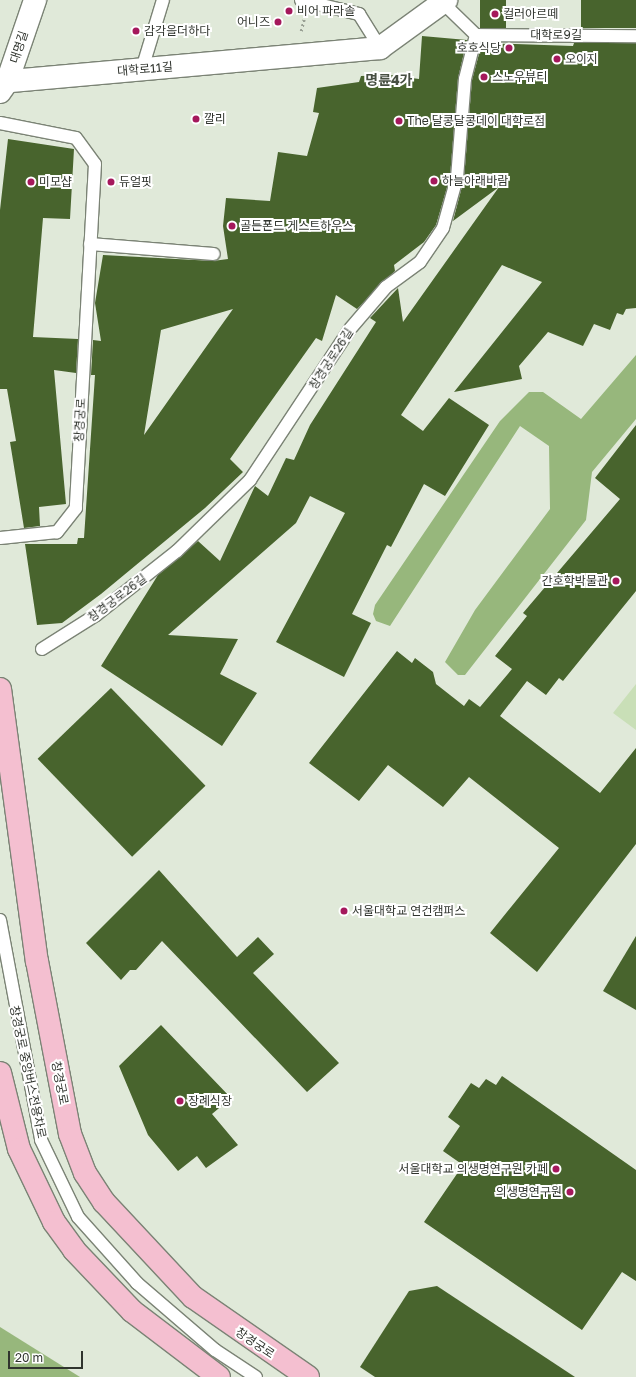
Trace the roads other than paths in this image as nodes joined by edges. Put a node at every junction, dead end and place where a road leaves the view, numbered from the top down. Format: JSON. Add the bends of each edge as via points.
{"nodes":[{"id":1,"x":35,"y":0,"type":"edge"},
{"id":2,"x":163,"y":0,"type":"edge"},
{"id":3,"x":302,"y":0,"type":"edge"},
{"id":4,"x":445,"y":2,"type":"edge"},
{"id":5,"x":476,"y":35,"type":"junction"},
{"id":6,"x":636,"y":36,"type":"edge"},
{"id":7,"x":380,"y":48,"type":"junction"},
{"id":8,"x":142,"y":69,"type":"junction"},
{"id":9,"x":2,"y":85,"type":"edge"},
{"id":10,"x":0,"y":123,"type":"edge"},
{"id":11,"x":90,"y":244,"type":"junction"},
{"id":12,"x":214,"y":254,"type":"dead end"},
{"id":13,"x":0,"y":538,"type":"edge"},
{"id":14,"x":42,"y":649,"type":"dead end"},
{"id":15,"x":0,"y":689,"type":"edge"},
{"id":16,"x":0,"y":920,"type":"edge"},
{"id":17,"x":0,"y":1073,"type":"edge"},
{"id":18,"x":219,"y":1377,"type":"edge"},
{"id":19,"x":256,"y":1377,"type":"edge"},
{"id":20,"x":308,"y":1377,"type":"edge"}],
"edges":[{"from":1,"to":9,"type":"street","name":"대명길"},
{"from":2,"to":8,"type":"lane"},
{"from":3,"to":7,"type":"lane","via":[[359,14]]},
{"from":4,"to":5,"type":"lane"},
{"from":4,"to":7,"type":"street"},
{"from":5,"to":6,"type":"lane","name":"대학로9길"},
{"from":5,"to":14,"type":"lane","name":"창경궁로26길","via":[[465,79],[457,178],[443,228],[420,262],[386,287],[350,330],[250,480],[177,551],[96,615]]},
{"from":7,"to":8,"type":"street","name":"대학로11길"},
{"from":8,"to":9,"type":"street","name":"대학로11길"},
{"from":10,"to":11,"type":"lane","name":"창경궁로","via":[[76,138],[96,164]]},
{"from":11,"to":12,"type":"lane"},
{"from":11,"to":13,"type":"lane","name":"창경궁로","via":[[76,508],[57,532]]},
{"from":15,"to":20,"type":"main road","name":"창경궁로","via":[[37,961],[70,1134],[85,1173],[104,1202],[193,1297]]},
{"from":16,"to":19,"type":"lane","name":"창경궁로 중앙버스전용차로","via":[[41,1140],[78,1217],[137,1283],[215,1350]]},
{"from":17,"to":18,"type":"main road","via":[[19,1149],[51,1216],[74,1250],[132,1311]]}]}
